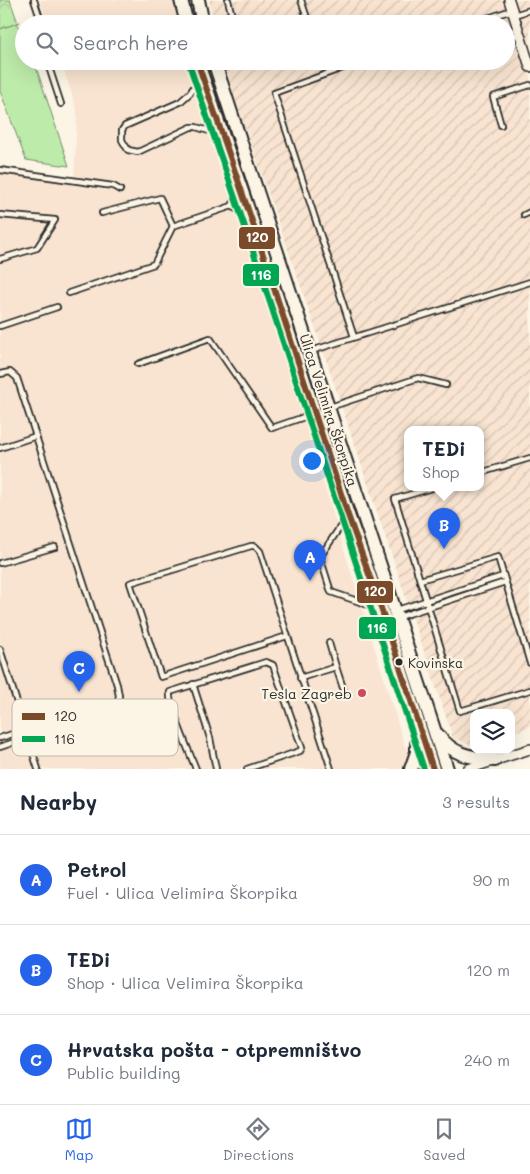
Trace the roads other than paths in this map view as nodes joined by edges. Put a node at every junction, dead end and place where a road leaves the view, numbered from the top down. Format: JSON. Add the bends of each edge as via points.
{"nodes":[{"id":1,"x":34,"y":0,"type":"edge"},
{"id":2,"x":181,"y":0,"type":"edge"},
{"id":3,"x":198,"y":0,"type":"edge"},
{"id":4,"x":228,"y":0,"type":"edge"},
{"id":5,"x":301,"y":0,"type":"edge"},
{"id":6,"x":509,"y":0,"type":"edge"},
{"id":7,"x":530,"y":10,"type":"edge"},
{"id":8,"x":513,"y":13,"type":"junction"},
{"id":9,"x":39,"y":15,"type":"edge"},
{"id":10,"x":185,"y":15,"type":"edge"},
{"id":11,"x":201,"y":15,"type":"edge"},
{"id":12,"x":232,"y":15,"type":"edge"},
{"id":13,"x":306,"y":15,"type":"edge"},
{"id":14,"x":505,"y":15,"type":"edge"},
{"id":15,"x":515,"y":19,"type":"edge"},
{"id":16,"x":520,"y":34,"type":"junction"},
{"id":17,"x":515,"y":35,"type":"edge"},
{"id":18,"x":530,"y":67,"type":"edge"},
{"id":19,"x":50,"y":70,"type":"edge"},
{"id":20,"x":200,"y":70,"type":"edge"},
{"id":21,"x":217,"y":70,"type":"edge"},
{"id":22,"x":337,"y":70,"type":"edge"},
{"id":23,"x":202,"y":75,"type":"junction"},
{"id":24,"x":530,"y":85,"type":"edge"},
{"id":25,"x":61,"y":104,"type":"dead end"},
{"id":26,"x":501,"y":125,"type":"dead end"},
{"id":27,"x":222,"y":135,"type":"junction"},
{"id":28,"x":0,"y":170,"type":"edge"},
{"id":29,"x":240,"y":188,"type":"junction"},
{"id":30,"x":120,"y":190,"type":"dead end"},
{"id":31,"x":232,"y":206,"type":"junction"},
{"id":32,"x":530,"y":212,"type":"edge"},
{"id":33,"x":102,"y":213,"type":"dead end"},
{"id":34,"x":0,"y":215,"type":"edge"},
{"id":35,"x":524,"y":215,"type":"dead end"},
{"id":36,"x":252,"y":221,"type":"junction"},
{"id":37,"x":173,"y":226,"type":"junction"},
{"id":38,"x":0,"y":259,"type":"edge"},
{"id":39,"x":530,"y":282,"type":"edge"},
{"id":40,"x":69,"y":293,"type":"dead end"},
{"id":41,"x":57,"y":308,"type":"dead end"},
{"id":42,"x":0,"y":326,"type":"edge"},
{"id":43,"x":354,"y":338,"type":"junction"},
{"id":44,"x":310,"y":351,"type":"junction"},
{"id":45,"x":138,"y":364,"type":"dead end"},
{"id":46,"x":0,"y":374,"type":"edge"},
{"id":47,"x":446,"y":386,"type":"dead end"},
{"id":48,"x":328,"y":407,"type":"junction"},
{"id":49,"x":314,"y":413,"type":"junction"},
{"id":50,"x":36,"y":436,"type":"junction"},
{"id":51,"x":0,"y":448,"type":"edge"},
{"id":52,"x":530,"y":458,"type":"edge"},
{"id":53,"x":484,"y":472,"type":"edge"},
{"id":54,"x":422,"y":491,"type":"edge"},
{"id":55,"x":348,"y":515,"type":"junction"},
{"id":56,"x":55,"y":547,"type":"dead end"},
{"id":57,"x":0,"y":563,"type":"edge"},
{"id":58,"x":503,"y":576,"type":"junction"},
{"id":59,"x":420,"y":580,"type":"junction"},
{"id":60,"x":505,"y":582,"type":"junction"},
{"id":61,"x":426,"y":600,"type":"junction"},
{"id":62,"x":428,"y":607,"type":"junction"},
{"id":63,"x":392,"y":614,"type":"junction"},
{"id":64,"x":287,"y":636,"type":"junction"},
{"id":65,"x":329,"y":643,"type":"dead end"},
{"id":66,"x":0,"y":649,"type":"edge"},
{"id":67,"x":530,"y":663,"type":"edge"},
{"id":68,"x":336,"y":667,"type":"junction"},
{"id":69,"x":300,"y":678,"type":"junction"},
{"id":70,"x":193,"y":684,"type":"junction"},
{"id":71,"x":530,"y":690,"type":"edge"},
{"id":72,"x":345,"y":694,"type":"dead end"},
{"id":73,"x":15,"y":699,"type":"edge"},
{"id":74,"x":118,"y":699,"type":"edge"},
{"id":75,"x":170,"y":699,"type":"edge"},
{"id":76,"x":417,"y":717,"type":"junction"},
{"id":77,"x":178,"y":720,"type":"edge"},
{"id":78,"x":434,"y":731,"type":"junction"},
{"id":79,"x":12,"y":734,"type":"edge"},
{"id":80,"x":0,"y":738,"type":"edge"},
{"id":81,"x":12,"y":744,"type":"edge"},
{"id":82,"x":0,"y":748,"type":"edge"},
{"id":83,"x":530,"y":749,"type":"edge"},
{"id":84,"x":34,"y":756,"type":"edge"},
{"id":85,"x":495,"y":760,"type":"junction"},
{"id":86,"x":38,"y":769,"type":"edge"},
{"id":87,"x":196,"y":769,"type":"edge"},
{"id":88,"x":216,"y":769,"type":"edge"},
{"id":89,"x":247,"y":769,"type":"edge"},
{"id":90,"x":331,"y":769,"type":"edge"},
{"id":91,"x":411,"y":769,"type":"edge"},
{"id":92,"x":433,"y":769,"type":"edge"},
{"id":93,"x":447,"y":769,"type":"edge"},
{"id":94,"x":468,"y":769,"type":"edge"},
{"id":95,"x":482,"y":769,"type":"edge"}],
"edges":[{"from":1,"to":9,"type":"lane"},
{"from":2,"to":10,"type":"main road"},
{"from":3,"to":11,"type":"main road"},
{"from":4,"to":12,"type":"lane"},
{"from":5,"to":13,"type":"lane"},
{"from":6,"to":8,"type":"street"},
{"from":7,"to":8,"type":"lane"},
{"from":8,"to":14,"type":"lane"},
{"from":15,"to":16,"type":"street"},
{"from":16,"to":17,"type":"lane"},
{"from":16,"to":18,"type":"street"},
{"from":19,"to":25,"type":"lane"},
{"from":20,"to":23,"type":"main road","name":"Ulica Velimira Škorpika"},
{"from":21,"to":44,"type":"main road","name":"Ulica Velimira Škorpika"},
{"from":22,"to":43,"type":"lane","via":[[274,93]]},
{"from":23,"to":27,"type":"main road","name":"Ulica Velimira Škorpika"},
{"from":23,"to":27,"type":"lane","via":[[180,102],[125,126],[122,140],[128,150],[138,152],[191,128]]},
{"from":24,"to":26,"type":"lane","via":[[493,97]]},
{"from":27,"to":29,"type":"main road","name":"Ulica Velimira Škorpika"},
{"from":28,"to":30,"type":"lane","via":[[112,186]]},
{"from":29,"to":31,"type":"lane"},
{"from":29,"to":36,"type":"main road","name":"Ulica Velimira Škorpika"},
{"from":31,"to":36,"type":"lane"},
{"from":31,"to":37,"type":"lane"},
{"from":32,"to":35,"type":"lane"},
{"from":33,"to":37,"type":"lane","via":[[160,198]]},
{"from":34,"to":38,"type":"lane","via":[[55,220],[37,248]]},
{"from":36,"to":49,"type":"main road","name":"Ulica Velimira Škorpika"},
{"from":37,"to":40,"type":"lane","via":[[154,264]]},
{"from":39,"to":43,"type":"lane"},
{"from":41,"to":42,"type":"lane"},
{"from":43,"to":44,"type":"lane"},
{"from":44,"to":48,"type":"main road","name":"Ulica Velimira Škorpika"},
{"from":45,"to":49,"type":"lane","via":[[210,338],[272,428]]},
{"from":46,"to":50,"type":"lane","via":[[10,372],[17,378]]},
{"from":47,"to":48,"type":"lane","via":[[418,378]]},
{"from":48,"to":63,"type":"main road","name":"Ulica Velimira Škorpika"},
{"from":49,"to":55,"type":"main road","name":"Ulica Velimira Škorpika"},
{"from":50,"to":51,"type":"lane"},
{"from":50,"to":74,"type":"lane","via":[[117,685]]},
{"from":52,"to":53,"type":"lane"},
{"from":54,"to":59,"type":"lane","via":[[396,499]]},
{"from":55,"to":63,"type":"main road","name":"Ulica Velimira Škorpika"},
{"from":55,"to":63,"type":"lane","via":[[320,557],[331,592]]},
{"from":56,"to":57,"type":"lane"},
{"from":58,"to":59,"type":"lane","via":[[498,557]]},
{"from":58,"to":60,"type":"lane"},
{"from":58,"to":61,"type":"lane"},
{"from":59,"to":61,"type":"lane"},
{"from":60,"to":62,"type":"lane"},
{"from":60,"to":67,"type":"lane"},
{"from":61,"to":62,"type":"lane"},
{"from":61,"to":63,"type":"lane"},
{"from":62,"to":63,"type":"lane"},
{"from":62,"to":71,"type":"lane","via":[[460,711]]},
{"from":63,"to":76,"type":"main road","name":"Ulica Velimira Škorpika"},
{"from":63,"to":78,"type":"main road","name":"Ulica Velimira Škorpika"},
{"from":64,"to":64,"type":"lane","via":[[260,551],[255,546],[130,583],[161,677]]},
{"from":64,"to":69,"type":"lane"},
{"from":65,"to":68,"type":"lane"},
{"from":66,"to":73,"type":"lane"},
{"from":68,"to":69,"type":"lane"},
{"from":68,"to":72,"type":"lane"},
{"from":69,"to":90,"type":"lane"},
{"from":70,"to":75,"type":"lane","via":[[170,692]]},
{"from":70,"to":88,"type":"lane"},
{"from":70,"to":89,"type":"lane","via":[[266,662],[273,665],[302,748]]},
{"from":76,"to":91,"type":"main road","via":[[417,752]]},
{"from":76,"to":92,"type":"main road","name":"Ulica Velimira Škorpika"},
{"from":77,"to":87,"type":"lane"},
{"from":78,"to":85,"type":"main road","via":[[457,753]]},
{"from":78,"to":93,"type":"main road","name":"Ulica Velimira Škorpika"},
{"from":79,"to":80,"type":"lane"},
{"from":81,"to":82,"type":"lane"},
{"from":83,"to":85,"type":"street"},
{"from":84,"to":86,"type":"lane"},
{"from":85,"to":94,"type":"street"},
{"from":85,"to":95,"type":"main road"}]}
